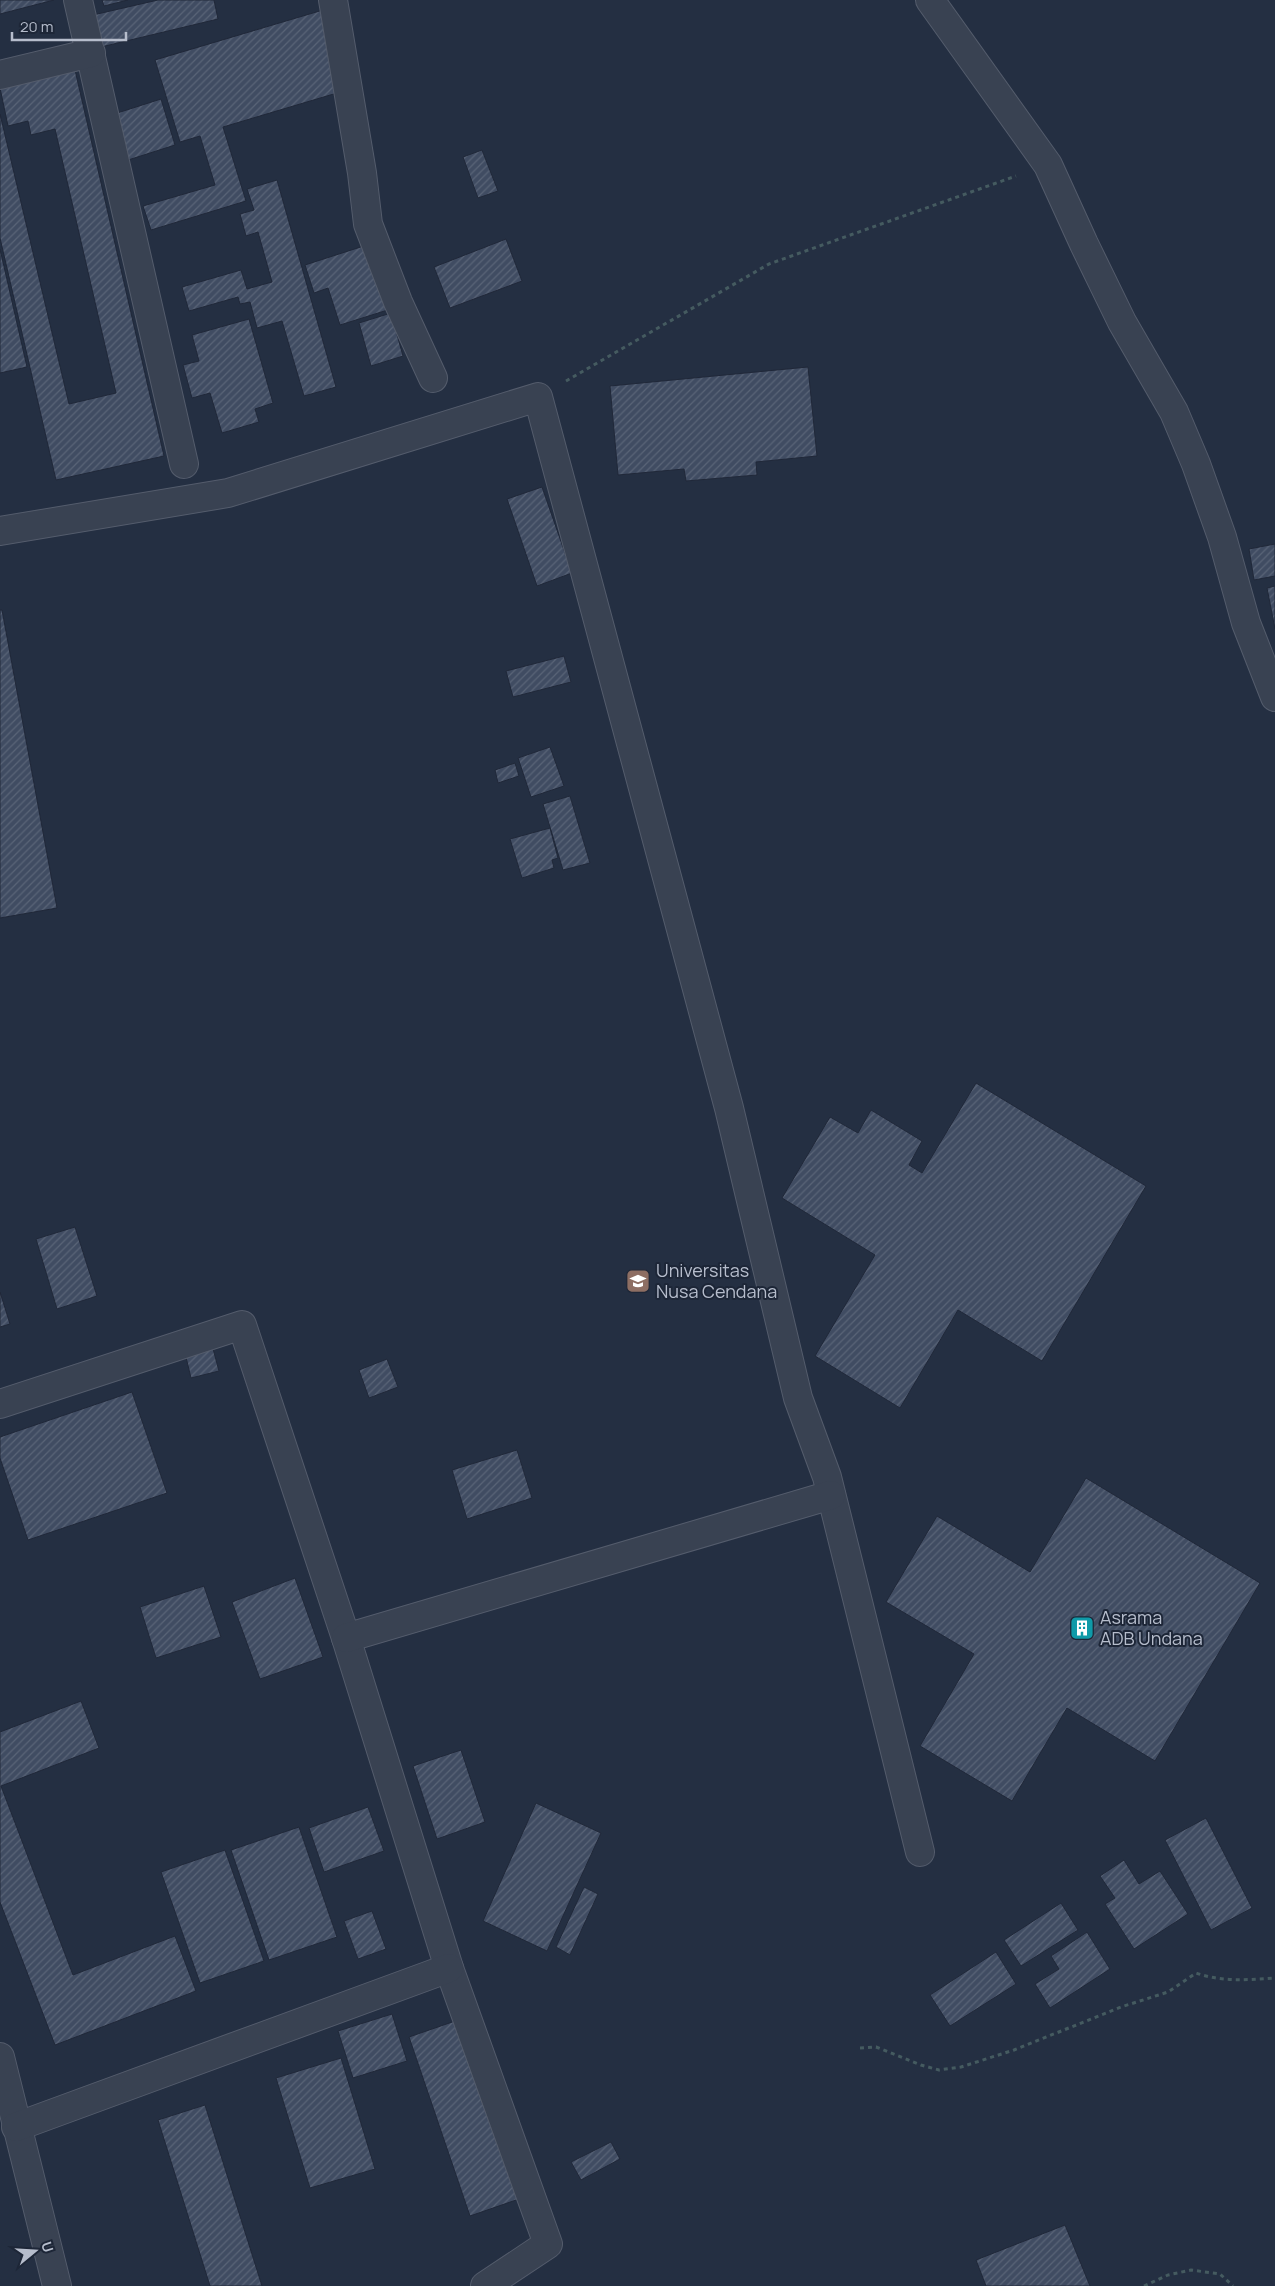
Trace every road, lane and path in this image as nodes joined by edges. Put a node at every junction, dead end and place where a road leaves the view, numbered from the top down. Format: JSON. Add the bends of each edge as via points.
{"nodes":[{"id":1,"x":78,"y":0,"type":"edge"},
{"id":2,"x":333,"y":0,"type":"edge"},
{"id":3,"x":930,"y":0,"type":"edge"},
{"id":4,"x":91,"y":53,"type":"junction"},
{"id":5,"x":0,"y":75,"type":"edge"},
{"id":6,"x":1048,"y":165,"type":"junction"},
{"id":7,"x":433,"y":378,"type":"dead end"},
{"id":8,"x":538,"y":397,"type":"junction"},
{"id":9,"x":184,"y":464,"type":"dead end"},
{"id":10,"x":0,"y":531,"type":"edge"},
{"id":11,"x":1275,"y":697,"type":"edge"},
{"id":12,"x":0,"y":1404,"type":"edge"},
{"id":13,"x":831,"y":1495,"type":"junction"},
{"id":14,"x":346,"y":1638,"type":"junction"},
{"id":15,"x":920,"y":1852,"type":"dead end"},
{"id":16,"x":450,"y":1968,"type":"junction"},
{"id":17,"x":1275,"y":1978,"type":"edge"},
{"id":18,"x":860,"y":2048,"type":"dead end"},
{"id":19,"x":0,"y":2057,"type":"edge"},
{"id":20,"x":16,"y":2127,"type":"junction"},
{"id":21,"x":57,"y":2286,"type":"edge"},
{"id":22,"x":485,"y":2286,"type":"edge"},
{"id":23,"x":1144,"y":2286,"type":"edge"},
{"id":24,"x":1232,"y":2286,"type":"edge"}],
"edges":[{"from":1,"to":4,"type":"street"},
{"from":2,"to":7,"type":"street","via":[[368,224],[398,302]]},
{"from":3,"to":6,"type":"street"},
{"from":4,"to":5,"type":"street"},
{"from":4,"to":9,"type":"street"},
{"from":6,"to":8,"type":"path","via":[[769,264]]},
{"from":6,"to":11,"type":"street","via":[[1122,322],[1174,412],[1222,537],[1246,623]]},
{"from":8,"to":10,"type":"street","via":[[228,494]]},
{"from":8,"to":13,"type":"street","via":[[726,1099],[798,1398]]},
{"from":12,"to":14,"type":"street","via":[[242,1325]]},
{"from":13,"to":14,"type":"street"},
{"from":13,"to":15,"type":"street"},
{"from":14,"to":16,"type":"street"},
{"from":16,"to":20,"type":"street"},
{"from":16,"to":22,"type":"street","via":[[548,2244]]},
{"from":17,"to":18,"type":"path","via":[[1209,1978],[1196,1973],[1168,1992],[961,2067],[939,2070],[876,2047]]},
{"from":19,"to":20,"type":"street"},
{"from":20,"to":21,"type":"street"},
{"from":23,"to":24,"type":"path","via":[[1168,2275],[1191,2270],[1220,2274]]}]}
